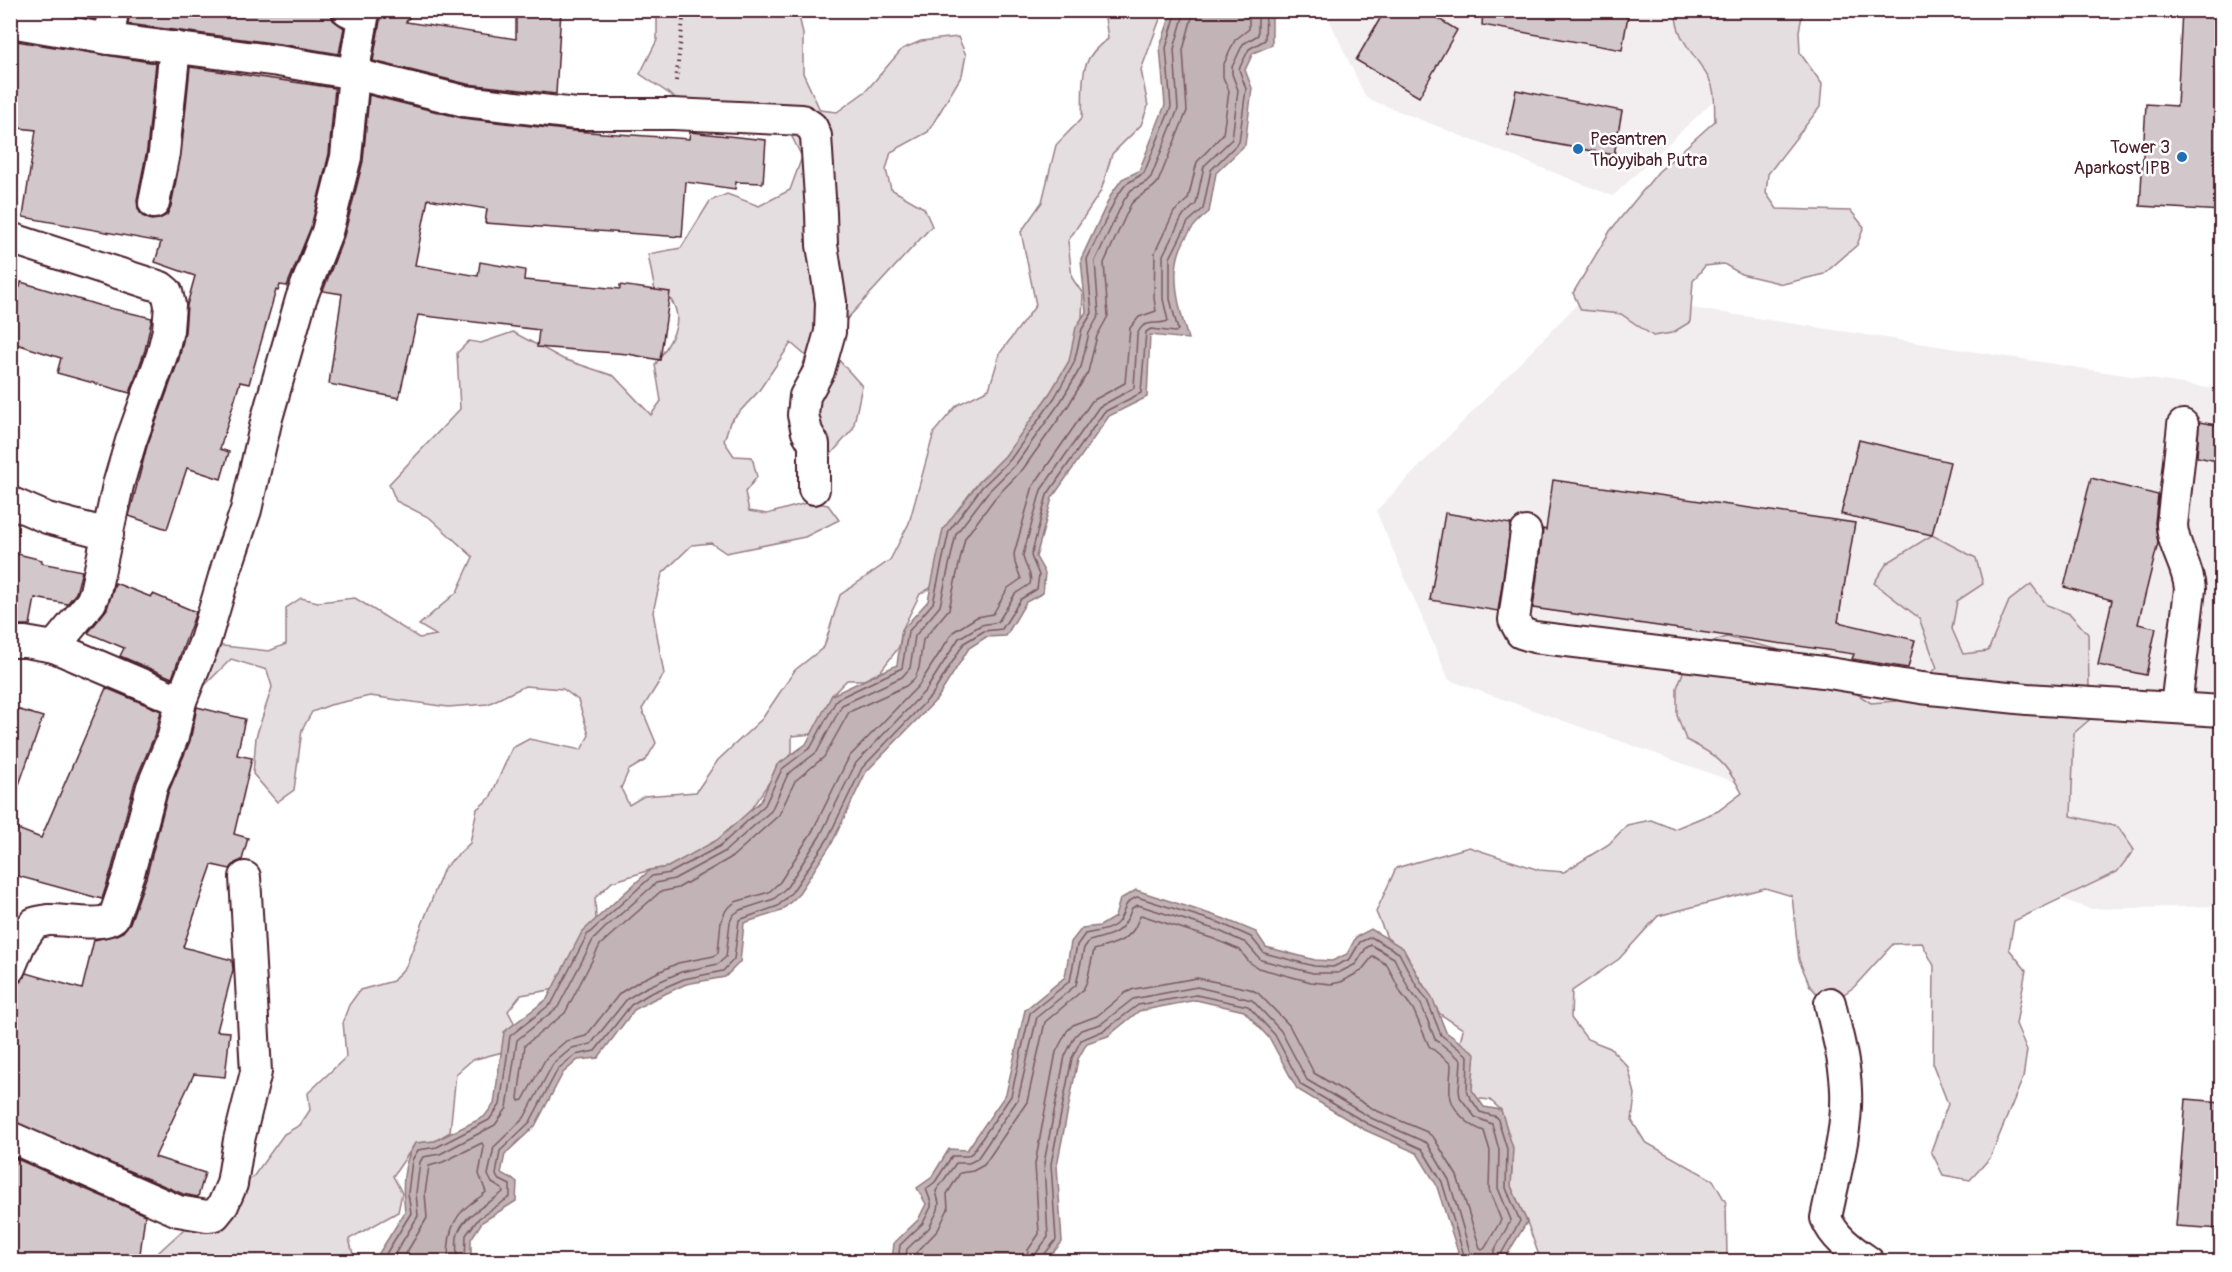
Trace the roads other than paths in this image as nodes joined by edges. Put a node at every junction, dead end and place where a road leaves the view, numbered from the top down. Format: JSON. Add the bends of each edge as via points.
{"nodes":[{"id":1,"x":347,"y":10,"type":"edge"},
{"id":2,"x":10,"y":22,"type":"edge"},
{"id":3,"x":111,"y":25,"type":"edge"},
{"id":4,"x":175,"y":47,"type":"junction"},
{"id":5,"x":355,"y":74,"type":"junction"},
{"id":6,"x":154,"y":202,"type":"dead end"},
{"id":7,"x":10,"y":238,"type":"edge"},
{"id":8,"x":2183,"y":425,"type":"dead end"},
{"id":9,"x":814,"y":489,"type":"dead end"},
{"id":10,"x":10,"y":502,"type":"edge"},
{"id":11,"x":1526,"y":532,"type":"dead end"},
{"id":12,"x":108,"y":534,"type":"junction"},
{"id":13,"x":10,"y":642,"type":"edge"},
{"id":14,"x":54,"y":647,"type":"junction"},
{"id":15,"x":181,"y":701,"type":"junction"},
{"id":16,"x":2176,"y":707,"type":"junction"},
{"id":17,"x":2222,"y":711,"type":"edge"},
{"id":18,"x":245,"y":877,"type":"dead end"},
{"id":19,"x":10,"y":968,"type":"edge"},
{"id":20,"x":1830,"y":1003,"type":"dead end"},
{"id":21,"x":10,"y":1137,"type":"edge"},
{"id":22,"x":1869,"y":1262,"type":"edge"}],
"edges":[{"from":1,"to":5,"type":"street","via":[[363,18]]},
{"from":2,"to":3,"type":"street"},
{"from":3,"to":4,"type":"street"},
{"from":4,"to":5,"type":"street"},
{"from":4,"to":6,"type":"street","via":[[169,114]]},
{"from":5,"to":9,"type":"street","via":[[464,101],[576,114],[802,120],[812,127],[816,136],[822,245],[831,302],[830,332],[819,371],[805,396],[802,415],[814,444]]},
{"from":5,"to":15,"type":"street","via":[[346,157],[327,232],[298,309],[246,510],[205,641]]},
{"from":7,"to":12,"type":"street","via":[[167,292],[170,305],[162,355],[118,485]]},
{"from":8,"to":16,"type":"street","via":[[2172,538],[2189,574],[2190,589]]},
{"from":10,"to":12,"type":"street","via":[[47,518]]},
{"from":11,"to":16,"type":"street","via":[[1514,620],[1521,633],[1534,637],[1823,672],[1921,688],[2026,699]]},
{"from":12,"to":14,"type":"street","via":[[91,602]]},
{"from":13,"to":14,"type":"street"},
{"from":14,"to":15,"type":"street"},
{"from":15,"to":19,"type":"street","via":[[173,737],[152,787],[114,917],[97,922],[34,923]]},
{"from":16,"to":17,"type":"street"},
{"from":18,"to":21,"type":"street","via":[[256,1072],[232,1184],[215,1215],[177,1211]]},
{"from":20,"to":22,"type":"street","via":[[1846,1089],[1844,1124],[1826,1218],[1837,1236]]}]}
